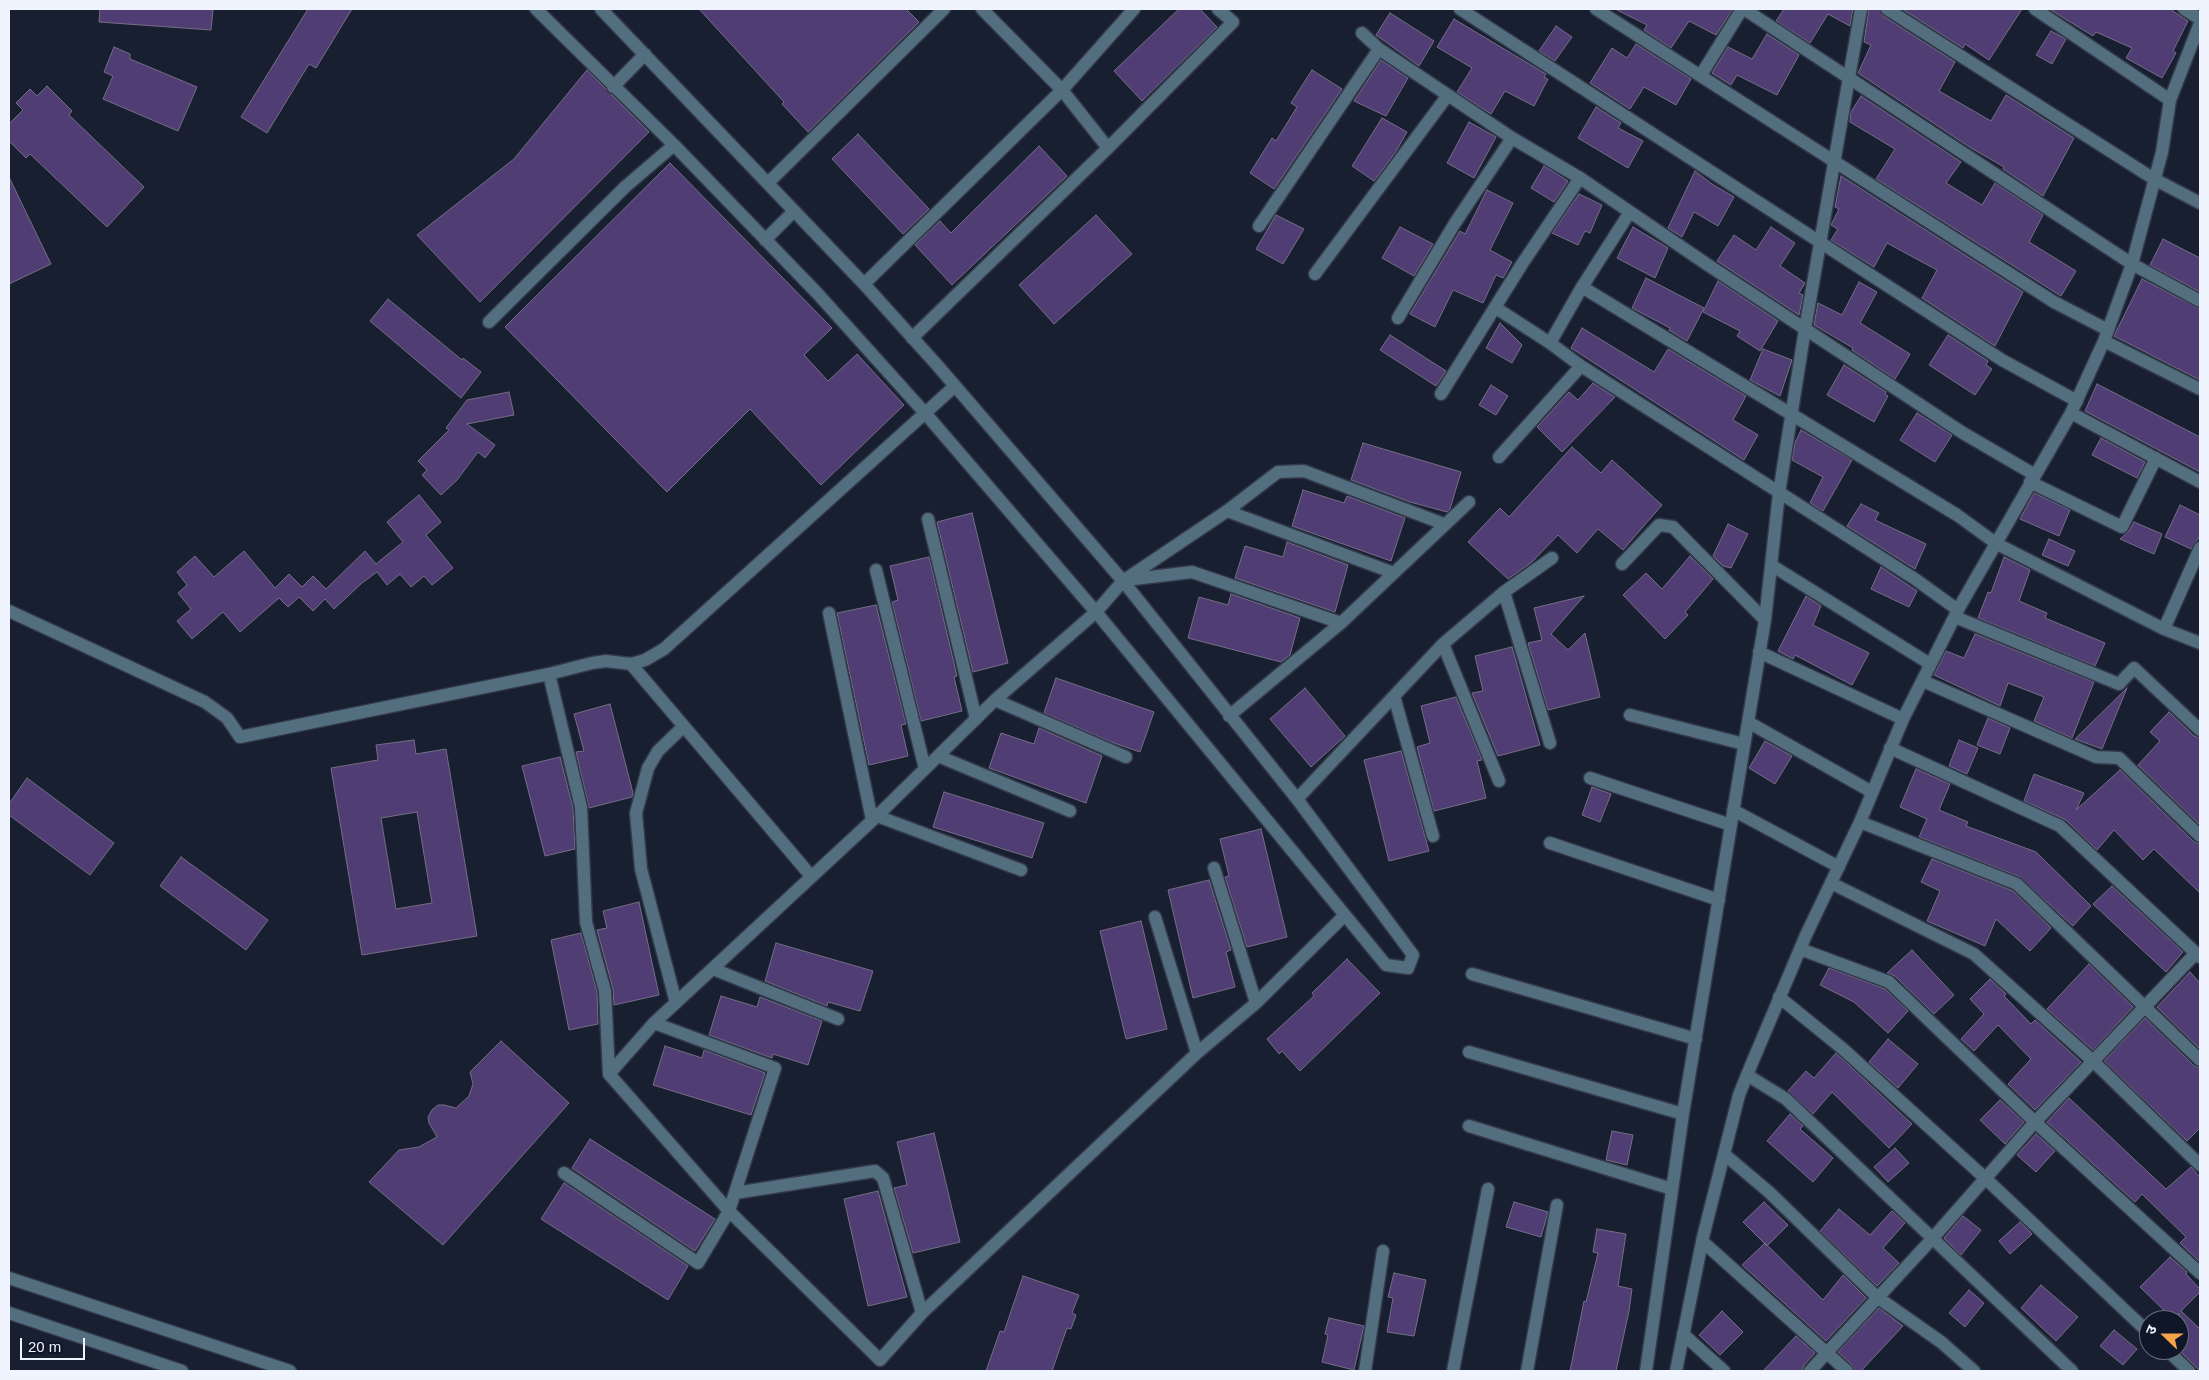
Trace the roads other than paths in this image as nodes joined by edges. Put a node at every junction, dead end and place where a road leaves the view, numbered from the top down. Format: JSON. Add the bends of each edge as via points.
{"nodes":[{"id":1,"x":536,"y":9,"type":"edge"},
{"id":2,"x":601,"y":9,"type":"edge"},
{"id":3,"x":944,"y":9,"type":"edge"},
{"id":4,"x":982,"y":9,"type":"edge"},
{"id":5,"x":1134,"y":9,"type":"edge"},
{"id":6,"x":1218,"y":9,"type":"edge"},
{"id":7,"x":1460,"y":9,"type":"edge"},
{"id":8,"x":1596,"y":9,"type":"edge"},
{"id":9,"x":1743,"y":9,"type":"edge"},
{"id":10,"x":1861,"y":9,"type":"edge"},
{"id":11,"x":1887,"y":9,"type":"edge"},
{"id":12,"x":2035,"y":9,"type":"edge"},
{"id":13,"x":2184,"y":9,"type":"edge"},
{"id":14,"x":2200,"y":19,"type":"edge"},
{"id":15,"x":2200,"y":24,"type":"edge"},
{"id":16,"x":1362,"y":33,"type":"dead end"},
{"id":17,"x":1379,"y":50,"type":"junction"},
{"id":18,"x":645,"y":54,"type":"junction"},
{"id":19,"x":1701,"y":75,"type":"junction"},
{"id":20,"x":1849,"y":78,"type":"junction"},
{"id":21,"x":613,"y":87,"type":"junction"},
{"id":22,"x":1062,"y":90,"type":"junction"},
{"id":23,"x":1448,"y":95,"type":"junction"},
{"id":24,"x":2170,"y":100,"type":"junction"},
{"id":25,"x":1512,"y":138,"type":"junction"},
{"id":26,"x":674,"y":145,"type":"junction"},
{"id":27,"x":1108,"y":148,"type":"junction"},
{"id":28,"x":1834,"y":160,"type":"junction"},
{"id":29,"x":1580,"y":178,"type":"junction"},
{"id":30,"x":2154,"y":179,"type":"junction"},
{"id":31,"x":768,"y":183,"type":"junction"},
{"id":32,"x":2200,"y":203,"type":"edge"},
{"id":33,"x":794,"y":211,"type":"junction"},
{"id":34,"x":1630,"y":212,"type":"junction"},
{"id":35,"x":1259,"y":226,"type":"dead end"},
{"id":36,"x":765,"y":240,"type":"junction"},
{"id":37,"x":1819,"y":242,"type":"junction"},
{"id":38,"x":2132,"y":264,"type":"junction"},
{"id":39,"x":1315,"y":274,"type":"dead end"},
{"id":40,"x":864,"y":284,"type":"junction"},
{"id":41,"x":1582,"y":287,"type":"junction"},
{"id":42,"x":2200,"y":300,"type":"edge"},
{"id":43,"x":1496,"y":308,"type":"junction"},
{"id":44,"x":1398,"y":318,"type":"dead end"},
{"id":45,"x":489,"y":322,"type":"dead end"},
{"id":46,"x":1805,"y":329,"type":"junction"},
{"id":47,"x":2106,"y":336,"type":"junction"},
{"id":48,"x":912,"y":338,"type":"junction"},
{"id":49,"x":1550,"y":343,"type":"junction"},
{"id":50,"x":1581,"y":366,"type":"junction"},
{"id":51,"x":956,"y":386,"type":"junction"},
{"id":52,"x":2200,"y":389,"type":"edge"},
{"id":53,"x":1441,"y":394,"type":"dead end"},
{"id":54,"x":2074,"y":407,"type":"junction"},
{"id":55,"x":925,"y":413,"type":"junction"},
{"id":56,"x":1792,"y":416,"type":"junction"},
{"id":57,"x":1498,"y":457,"type":"dead end"},
{"id":58,"x":2156,"y":458,"type":"junction"},
{"id":59,"x":2033,"y":478,"type":"junction"},
{"id":60,"x":2200,"y":482,"type":"edge"},
{"id":61,"x":1779,"y":493,"type":"junction"},
{"id":62,"x":1469,"y":502,"type":"dead end"},
{"id":63,"x":1227,"y":511,"type":"junction"},
{"id":64,"x":928,"y":520,"type":"dead end"},
{"id":65,"x":1444,"y":524,"type":"junction"},
{"id":66,"x":1997,"y":544,"type":"junction"},
{"id":67,"x":2200,"y":548,"type":"edge"},
{"id":68,"x":1552,"y":558,"type":"dead end"},
{"id":69,"x":1622,"y":564,"type":"dead end"},
{"id":70,"x":1771,"y":565,"type":"junction"},
{"id":71,"x":876,"y":570,"type":"dead end"},
{"id":72,"x":1394,"y":573,"type":"junction"},
{"id":73,"x":1123,"y":581,"type":"junction"},
{"id":74,"x":1504,"y":592,"type":"junction"},
{"id":75,"x":9,"y":611,"type":"edge"},
{"id":76,"x":1096,"y":612,"type":"junction"},
{"id":77,"x":829,"y":613,"type":"dead end"},
{"id":78,"x":1956,"y":614,"type":"junction"},
{"id":79,"x":1765,"y":620,"type":"junction"},
{"id":80,"x":1341,"y":623,"type":"junction"},
{"id":81,"x":2164,"y":629,"type":"junction"},
{"id":82,"x":2200,"y":643,"type":"edge"},
{"id":83,"x":1443,"y":644,"type":"junction"},
{"id":84,"x":1760,"y":652,"type":"junction"},
{"id":85,"x":631,"y":664,"type":"junction"},
{"id":86,"x":1930,"y":664,"type":"junction"},
{"id":87,"x":549,"y":674,"type":"junction"},
{"id":88,"x":1924,"y":681,"type":"junction"},
{"id":89,"x":1394,"y":696,"type":"junction"},
{"id":90,"x":995,"y":700,"type":"junction"},
{"id":91,"x":1630,"y":715,"type":"dead end"},
{"id":92,"x":1230,"y":716,"type":"junction"},
{"id":93,"x":976,"y":719,"type":"junction"},
{"id":94,"x":1903,"y":719,"type":"junction"},
{"id":95,"x":1748,"y":722,"type":"junction"},
{"id":96,"x":683,"y":727,"type":"junction"},
{"id":97,"x":2200,"y":730,"type":"edge"},
{"id":98,"x":1550,"y":743,"type":"dead end"},
{"id":99,"x":1744,"y":744,"type":"junction"},
{"id":100,"x":1890,"y":748,"type":"junction"},
{"id":101,"x":938,"y":756,"type":"junction"},
{"id":102,"x":1126,"y":757,"type":"dead end"},
{"id":103,"x":925,"y":769,"type":"junction"},
{"id":104,"x":1590,"y":778,"type":"dead end"},
{"id":105,"x":1499,"y":781,"type":"dead end"},
{"id":106,"x":1872,"y":792,"type":"junction"},
{"id":107,"x":1297,"y":799,"type":"junction"},
{"id":108,"x":1733,"y":810,"type":"junction"},
{"id":109,"x":1070,"y":811,"type":"dead end"},
{"id":110,"x":874,"y":818,"type":"junction"},
{"id":111,"x":1860,"y":822,"type":"junction"},
{"id":112,"x":1731,"y":825,"type":"junction"},
{"id":113,"x":1433,"y":836,"type":"dead end"},
{"id":114,"x":2200,"y":836,"type":"edge"},
{"id":115,"x":1550,"y":843,"type":"dead end"},
{"id":116,"x":1839,"y":867,"type":"junction"},
{"id":117,"x":1214,"y":868,"type":"dead end"},
{"id":118,"x":1021,"y":870,"type":"dead end"},
{"id":119,"x":811,"y":876,"type":"junction"},
{"id":120,"x":1831,"y":883,"type":"junction"},
{"id":121,"x":1719,"y":900,"type":"junction"},
{"id":122,"x":1344,"y":916,"type":"junction"},
{"id":123,"x":1155,"y":917,"type":"dead end"},
{"id":124,"x":1800,"y":949,"type":"junction"},
{"id":125,"x":2198,"y":955,"type":"edge"},
{"id":126,"x":713,"y":969,"type":"junction"},
{"id":127,"x":1472,"y":974,"type":"dead end"},
{"id":128,"x":1779,"y":997,"type":"junction"},
{"id":129,"x":676,"y":1003,"type":"junction"},
{"id":130,"x":1256,"y":1003,"type":"junction"},
{"id":131,"x":2145,"y":1007,"type":"junction"},
{"id":132,"x":838,"y":1019,"type":"dead end"},
{"id":133,"x":654,"y":1023,"type":"junction"},
{"id":134,"x":1696,"y":1039,"type":"junction"},
{"id":135,"x":1469,"y":1052,"type":"dead end"},
{"id":136,"x":1197,"y":1053,"type":"junction"},
{"id":137,"x":2200,"y":1060,"type":"edge"},
{"id":138,"x":2093,"y":1061,"type":"junction"},
{"id":139,"x":609,"y":1074,"type":"junction"},
{"id":140,"x":1747,"y":1075,"type":"junction"},
{"id":141,"x":1683,"y":1114,"type":"junction"},
{"id":142,"x":2034,"y":1122,"type":"junction"},
{"id":143,"x":1469,"y":1126,"type":"dead end"},
{"id":144,"x":1724,"y":1154,"type":"junction"},
{"id":145,"x":2200,"y":1165,"type":"edge"},
{"id":146,"x":564,"y":1173,"type":"dead end"},
{"id":147,"x":1985,"y":1178,"type":"junction"},
{"id":148,"x":1488,"y":1189,"type":"dead end"},
{"id":149,"x":1672,"y":1189,"type":"junction"},
{"id":150,"x":735,"y":1194,"type":"junction"},
{"id":151,"x":1557,"y":1205,"type":"dead end"},
{"id":152,"x":729,"y":1211,"type":"junction"},
{"id":153,"x":1932,"y":1239,"type":"junction"},
{"id":154,"x":1702,"y":1241,"type":"junction"},
{"id":155,"x":1383,"y":1251,"type":"dead end"},
{"id":156,"x":2200,"y":1273,"type":"edge"},
{"id":157,"x":9,"y":1278,"type":"edge"},
{"id":158,"x":1877,"y":1297,"type":"junction"},
{"id":159,"x":9,"y":1313,"type":"edge"},
{"id":160,"x":922,"y":1313,"type":"junction"},
{"id":161,"x":2139,"y":1324,"type":"edge"},
{"id":162,"x":1683,"y":1334,"type":"junction"},
{"id":163,"x":1827,"y":1352,"type":"junction"},
{"id":164,"x":2177,"y":1360,"type":"edge"},
{"id":165,"x":182,"y":1371,"type":"edge"},
{"id":166,"x":290,"y":1371,"type":"edge"},
{"id":167,"x":1365,"y":1371,"type":"edge"},
{"id":168,"x":1453,"y":1371,"type":"edge"},
{"id":169,"x":1527,"y":1371,"type":"edge"},
{"id":170,"x":1646,"y":1371,"type":"edge"},
{"id":171,"x":1676,"y":1371,"type":"edge"},
{"id":172,"x":1724,"y":1371,"type":"edge"},
{"id":173,"x":1810,"y":1371,"type":"edge"},
{"id":174,"x":1847,"y":1371,"type":"edge"},
{"id":175,"x":1974,"y":1371,"type":"edge"},
{"id":176,"x":2072,"y":1371,"type":"edge"},
{"id":177,"x":2189,"y":1371,"type":"edge"}],
"edges":[{"from":1,"to":21,"type":"street"},
{"from":2,"to":18,"type":"street"},
{"from":3,"to":31,"type":"street"},
{"from":4,"to":22,"type":"street"},
{"from":5,"to":22,"type":"street"},
{"from":6,"to":27,"type":"street","via":[[1233,22]]},
{"from":7,"to":37,"type":"street"},
{"from":8,"to":19,"type":"street"},
{"from":9,"to":19,"type":"street"},
{"from":9,"to":20,"type":"street"},
{"from":10,"to":20,"type":"street"},
{"from":11,"to":30,"type":"street"},
{"from":12,"to":24,"type":"street"},
{"from":13,"to":14,"type":"street"},
{"from":15,"to":24,"type":"street"},
{"from":16,"to":17,"type":"street"},
{"from":17,"to":23,"type":"street"},
{"from":17,"to":35,"type":"street"},
{"from":18,"to":21,"type":"street"},
{"from":18,"to":31,"type":"street"},
{"from":19,"to":28,"type":"street"},
{"from":20,"to":28,"type":"street"},
{"from":20,"to":38,"type":"street"},
{"from":21,"to":26,"type":"street"},
{"from":22,"to":27,"type":"street"},
{"from":22,"to":40,"type":"street"},
{"from":23,"to":25,"type":"street"},
{"from":23,"to":39,"type":"street"},
{"from":24,"to":30,"type":"street"},
{"from":25,"to":29,"type":"street"},
{"from":25,"to":44,"type":"street"},
{"from":26,"to":36,"type":"street"},
{"from":26,"to":45,"type":"street","via":[[625,187]]},
{"from":27,"to":48,"type":"street"},
{"from":28,"to":37,"type":"street"},
{"from":28,"to":47,"type":"street"},
{"from":29,"to":34,"type":"street"},
{"from":29,"to":43,"type":"street"},
{"from":30,"to":32,"type":"street"},
{"from":30,"to":38,"type":"street"},
{"from":31,"to":33,"type":"street"},
{"from":33,"to":36,"type":"street"},
{"from":33,"to":40,"type":"street"},
{"from":34,"to":41,"type":"street"},
{"from":34,"to":46,"type":"street"},
{"from":36,"to":55,"type":"street"},
{"from":37,"to":46,"type":"street"},
{"from":37,"to":54,"type":"street"},
{"from":38,"to":42,"type":"street"},
{"from":38,"to":47,"type":"street"},
{"from":40,"to":48,"type":"street"},
{"from":41,"to":49,"type":"street"},
{"from":41,"to":56,"type":"street"},
{"from":43,"to":49,"type":"street"},
{"from":43,"to":53,"type":"street"},
{"from":46,"to":56,"type":"street"},
{"from":46,"to":59,"type":"street"},
{"from":47,"to":52,"type":"street"},
{"from":47,"to":54,"type":"street"},
{"from":48,"to":51,"type":"street"},
{"from":49,"to":50,"type":"street"},
{"from":50,"to":57,"type":"street"},
{"from":50,"to":61,"type":"street"},
{"from":51,"to":55,"type":"street"},
{"from":51,"to":73,"type":"street"},
{"from":54,"to":58,"type":"street"},
{"from":54,"to":59,"type":"street"},
{"from":55,"to":76,"type":"street"},
{"from":55,"to":85,"type":"street","via":[[664,649]]},
{"from":56,"to":61,"type":"street"},
{"from":56,"to":66,"type":"street","via":[[1957,515]]},
{"from":58,"to":59,"type":"street","via":[[2122,527]]},
{"from":58,"to":60,"type":"street"},
{"from":59,"to":66,"type":"street"},
{"from":61,"to":70,"type":"street"},
{"from":61,"to":78,"type":"street","via":[[1915,579]]},
{"from":62,"to":65,"type":"street"},
{"from":63,"to":65,"type":"street","via":[[1278,472],[1304,471]]},
{"from":63,"to":72,"type":"street"},
{"from":63,"to":73,"type":"street"},
{"from":64,"to":93,"type":"street"},
{"from":65,"to":72,"type":"street"},
{"from":66,"to":78,"type":"street"},
{"from":66,"to":81,"type":"street"},
{"from":67,"to":81,"type":"street"},
{"from":68,"to":74,"type":"street"},
{"from":69,"to":79,"type":"street","via":[[1659,525],[1673,527]]},
{"from":70,"to":79,"type":"street"},
{"from":70,"to":86,"type":"street"},
{"from":71,"to":103,"type":"street"},
{"from":72,"to":80,"type":"street"},
{"from":73,"to":76,"type":"street"},
{"from":73,"to":80,"type":"street","via":[[1192,572]]},
{"from":73,"to":92,"type":"street"},
{"from":74,"to":83,"type":"street"},
{"from":74,"to":98,"type":"street"},
{"from":75,"to":87,"type":"street","via":[[205,702],[227,718],[240,737]]},
{"from":76,"to":90,"type":"street"},
{"from":76,"to":122,"type":"street"},
{"from":77,"to":110,"type":"street"},
{"from":78,"to":86,"type":"street"},
{"from":78,"to":97,"type":"street","via":[[2119,684],[2134,668]]},
{"from":79,"to":84,"type":"street"},
{"from":80,"to":92,"type":"street"},
{"from":81,"to":82,"type":"street"},
{"from":83,"to":89,"type":"street"},
{"from":83,"to":105,"type":"street"},
{"from":84,"to":94,"type":"street"},
{"from":84,"to":95,"type":"street"},
{"from":85,"to":87,"type":"street","via":[[606,661]]},
{"from":85,"to":96,"type":"street"},
{"from":86,"to":88,"type":"street"},
{"from":87,"to":139,"type":"street","via":[[581,808],[586,922],[605,991]]},
{"from":88,"to":94,"type":"street"},
{"from":88,"to":114,"type":"street","via":[[2096,757],[2119,758]]},
{"from":89,"to":107,"type":"street"},
{"from":89,"to":113,"type":"street"},
{"from":90,"to":93,"type":"street"},
{"from":90,"to":102,"type":"street"},
{"from":91,"to":99,"type":"street"},
{"from":92,"to":107,"type":"street"},
{"from":93,"to":101,"type":"street"},
{"from":94,"to":100,"type":"street"},
{"from":95,"to":99,"type":"street"},
{"from":95,"to":106,"type":"street"},
{"from":96,"to":119,"type":"street"},
{"from":96,"to":129,"type":"street","via":[[658,751],[648,768],[636,813],[641,869]]},
{"from":99,"to":108,"type":"street"},
{"from":100,"to":106,"type":"street"},
{"from":100,"to":125,"type":"street","via":[[2060,826]]},
{"from":101,"to":103,"type":"street"},
{"from":101,"to":109,"type":"street"},
{"from":103,"to":110,"type":"street"},
{"from":104,"to":112,"type":"street"},
{"from":106,"to":111,"type":"street"},
{"from":107,"to":122,"type":"street","via":[[1413,955],[1408,968],[1386,965]]},
{"from":108,"to":112,"type":"street"},
{"from":108,"to":116,"type":"street"},
{"from":110,"to":118,"type":"street"},
{"from":110,"to":119,"type":"street"},
{"from":111,"to":116,"type":"street"},
{"from":111,"to":131,"type":"street","via":[[2017,884]]},
{"from":112,"to":121,"type":"street"},
{"from":115,"to":121,"type":"street"},
{"from":116,"to":120,"type":"street"},
{"from":117,"to":130,"type":"street"},
{"from":119,"to":126,"type":"street"},
{"from":120,"to":124,"type":"street"},
{"from":120,"to":138,"type":"street","via":[[1974,954]]},
{"from":121,"to":134,"type":"street"},
{"from":122,"to":130,"type":"street"},
{"from":123,"to":136,"type":"street"},
{"from":124,"to":128,"type":"street"},
{"from":124,"to":142,"type":"street","via":[[1889,982]]},
{"from":125,"to":131,"type":"street"},
{"from":126,"to":129,"type":"street"},
{"from":126,"to":132,"type":"street"},
{"from":127,"to":134,"type":"street"},
{"from":128,"to":140,"type":"street"},
{"from":128,"to":147,"type":"street","via":[[1843,1049]]},
{"from":129,"to":133,"type":"street"},
{"from":130,"to":136,"type":"street"},
{"from":131,"to":137,"type":"street"},
{"from":131,"to":138,"type":"street"},
{"from":133,"to":139,"type":"street"},
{"from":133,"to":150,"type":"street","via":[[775,1068]]},
{"from":134,"to":141,"type":"street"},
{"from":135,"to":141,"type":"street"},
{"from":136,"to":160,"type":"street"},
{"from":138,"to":142,"type":"street"},
{"from":138,"to":145,"type":"street"},
{"from":139,"to":152,"type":"street"},
{"from":140,"to":144,"type":"street"},
{"from":140,"to":153,"type":"street","via":[[1786,1099]]},
{"from":141,"to":149,"type":"street"},
{"from":142,"to":147,"type":"street"},
{"from":142,"to":156,"type":"street"},
{"from":143,"to":149,"type":"street"},
{"from":144,"to":154,"type":"street"},
{"from":144,"to":158,"type":"street","via":[[1769,1192]]},
{"from":146,"to":152,"type":"street","via":[[698,1264]]},
{"from":147,"to":153,"type":"street"},
{"from":147,"to":161,"type":"street"},
{"from":148,"to":168,"type":"street"},
{"from":149,"to":170,"type":"street"},
{"from":150,"to":152,"type":"street"},
{"from":150,"to":160,"type":"street","via":[[875,1171],[883,1178]]},
{"from":151,"to":169,"type":"street"},
{"from":152,"to":160,"type":"street","via":[[880,1360]]},
{"from":153,"to":158,"type":"street"},
{"from":153,"to":176,"type":"street"},
{"from":154,"to":162,"type":"street"},
{"from":154,"to":163,"type":"street"},
{"from":155,"to":167,"type":"street"},
{"from":157,"to":166,"type":"street"},
{"from":158,"to":163,"type":"street"},
{"from":158,"to":175,"type":"street","via":[[1941,1342]]},
{"from":159,"to":165,"type":"street"},
{"from":162,"to":171,"type":"street"},
{"from":162,"to":172,"type":"street"},
{"from":163,"to":173,"type":"street"},
{"from":163,"to":174,"type":"street"},
{"from":164,"to":177,"type":"street"}]}
